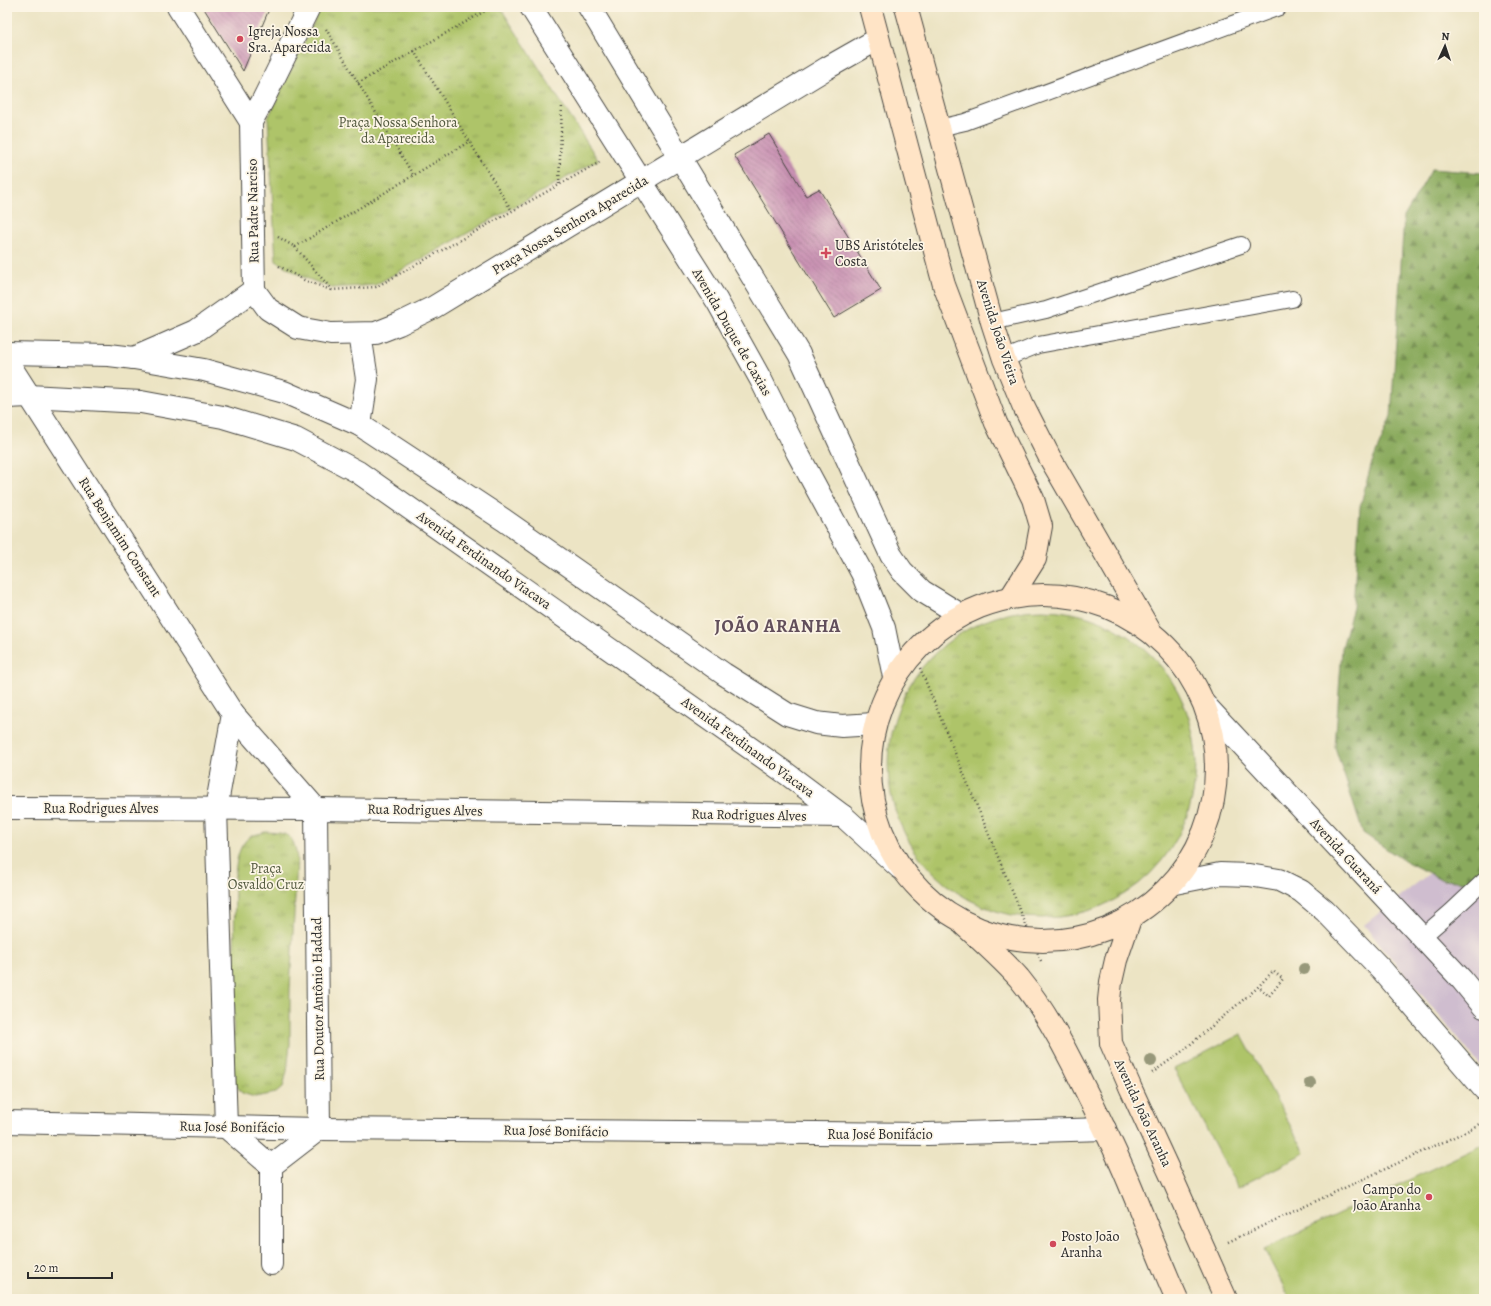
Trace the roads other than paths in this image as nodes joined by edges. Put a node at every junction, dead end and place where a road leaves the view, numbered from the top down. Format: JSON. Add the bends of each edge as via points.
{"nodes":[{"id":1,"x":178,"y":7,"type":"edge"},
{"id":2,"x":531,"y":7,"type":"edge"},
{"id":3,"x":589,"y":7,"type":"edge"},
{"id":4,"x":870,"y":7,"type":"edge"},
{"id":5,"x":906,"y":7,"type":"edge"},
{"id":6,"x":1278,"y":7,"type":"edge"},
{"id":7,"x":316,"y":15,"type":"edge"},
{"id":8,"x":878,"y":39,"type":"junction"},
{"id":9,"x":251,"y":122,"type":"junction"},
{"id":10,"x":939,"y":128,"type":"junction"},
{"id":11,"x":680,"y":157,"type":"junction"},
{"id":12,"x":641,"y":182,"type":"junction"},
{"id":13,"x":1241,"y":245,"type":"dead end"},
{"id":14,"x":254,"y":290,"type":"junction"},
{"id":15,"x":1292,"y":299,"type":"dead end"},
{"id":16,"x":992,"y":322,"type":"junction"},
{"id":17,"x":360,"y":334,"type":"junction"},
{"id":18,"x":7,"y":353,"type":"edge"},
{"id":19,"x":134,"y":358,"type":"junction"},
{"id":20,"x":1004,"y":359,"type":"junction"},
{"id":21,"x":7,"y":361,"type":"edge"},
{"id":22,"x":29,"y":396,"type":"junction"},
{"id":23,"x":7,"y":397,"type":"edge"},
{"id":24,"x":360,"y":425,"type":"junction"},
{"id":25,"x":1011,"y":597,"type":"junction"},
{"id":26,"x":961,"y":615,"type":"junction"},
{"id":27,"x":1151,"y":632,"type":"junction"},
{"id":28,"x":894,"y":677,"type":"junction"},
{"id":29,"x":1206,"y":706,"type":"junction"},
{"id":30,"x":233,"y":714,"type":"junction"},
{"id":31,"x":874,"y":724,"type":"junction"},
{"id":32,"x":7,"y":808,"type":"edge"},
{"id":33,"x":216,"y":809,"type":"junction"},
{"id":34,"x":316,"y":809,"type":"junction"},
{"id":35,"x":843,"y":816,"type":"junction"},
{"id":36,"x":900,"y":868,"type":"junction"},
{"id":37,"x":1484,"y":881,"type":"edge"},
{"id":38,"x":1175,"y":882,"type":"junction"},
{"id":39,"x":1130,"y":919,"type":"junction"},
{"id":40,"x":961,"y":922,"type":"junction"},
{"id":41,"x":1422,"y":937,"type":"junction"},
{"id":42,"x":1462,"y":980,"type":"junction"},
{"id":43,"x":1484,"y":987,"type":"edge"},
{"id":44,"x":1484,"y":1007,"type":"edge"},
{"id":45,"x":1484,"y":1089,"type":"edge"},
{"id":46,"x":7,"y":1122,"type":"edge"},
{"id":47,"x":226,"y":1127,"type":"junction"},
{"id":48,"x":319,"y":1129,"type":"junction"},
{"id":49,"x":1105,"y":1129,"type":"junction"},
{"id":50,"x":271,"y":1166,"type":"junction"},
{"id":51,"x":270,"y":1264,"type":"dead end"},
{"id":52,"x":1177,"y":1299,"type":"edge"},
{"id":53,"x":1226,"y":1299,"type":"edge"}],
"edges":[{"from":1,"to":9,"type":"street"},
{"from":2,"to":12,"type":"street","name":"Avenida Duque de Caxias"},
{"from":3,"to":11,"type":"street"},
{"from":4,"to":8,"type":"main road"},
{"from":5,"to":10,"type":"main road","name":"Avenida João Vieira"},
{"from":6,"to":10,"type":"lane","via":[[965,122]]},
{"from":7,"to":9,"type":"street","name":"Rua Padre Narciso"},
{"from":8,"to":11,"type":"street","name":"Praça Nossa Senhora Aparecida"},
{"from":8,"to":25,"type":"main road","via":[[944,285],[996,423],[1033,499],[1041,526],[1035,559]]},
{"from":9,"to":14,"type":"street","name":"Rua Padre Narciso"},
{"from":10,"to":16,"type":"main road","name":"Avenida João Vieira"},
{"from":11,"to":12,"type":"street","name":"Praça Nossa Senhora Aparecida"},
{"from":11,"to":26,"type":"street","via":[[799,354],[891,554],[902,571],[922,591]]},
{"from":12,"to":17,"type":"street","name":"Praça Nossa Senhora Aparecida","via":[[434,307],[376,333]]},
{"from":12,"to":28,"type":"street","name":"Avenida Duque de Caxias","via":[[717,301],[862,573],[884,628]]},
{"from":13,"to":16,"type":"lane","via":[[1046,310]]},
{"from":14,"to":17,"type":"street","name":"Praça Nossa Senhora Aparecida","via":[[268,309],[298,328],[330,334]]},
{"from":14,"to":19,"type":"street","via":[[196,331]]},
{"from":15,"to":20,"type":"lane","via":[[1038,345]]},
{"from":16,"to":20,"type":"main road","name":"Avenida João Vieira"},
{"from":17,"to":24,"type":"street","via":[[367,379]]},
{"from":18,"to":19,"type":"street"},
{"from":19,"to":24,"type":"street","via":[[204,370],[284,392]]},
{"from":20,"to":27,"type":"main road","name":"Avenida João Vieira","via":[[1023,405],[1050,458]]},
{"from":21,"to":22,"type":"street","name":"Rua Benjamim Constant"},
{"from":22,"to":23,"type":"street","name":"Avenida Ferdinando Viacava"},
{"from":22,"to":30,"type":"street","name":"Rua Benjamim Constant"},
{"from":22,"to":35,"type":"street","name":"Avenida Ferdinando Viacava","via":[[142,402],[223,417],[296,439],[358,472]]},
{"from":24,"to":31,"type":"street","via":[[504,520],[724,674],[786,714],[823,724]]},
{"from":25,"to":26,"type":"main road"},
{"from":25,"to":27,"type":"main road","via":[[1061,596],[1109,607]]},
{"from":26,"to":28,"type":"main road","via":[[924,642]]},
{"from":27,"to":29,"type":"main road","via":[[1184,665]]},
{"from":28,"to":31,"type":"main road"},
{"from":29,"to":38,"type":"main road","via":[[1217,752],[1215,799],[1201,843]]},
{"from":29,"to":41,"type":"street","name":"Avenida Guaraná"},
{"from":30,"to":33,"type":"street"},
{"from":30,"to":34,"type":"street","name":"Rua Benjamim Constant"},
{"from":31,"to":36,"type":"main road","via":[[871,799]]},
{"from":32,"to":33,"type":"street","name":"Rua Rodrigues Alves"},
{"from":33,"to":34,"type":"street","name":"Rua Rodrigues Alves"},
{"from":33,"to":47,"type":"street"},
{"from":34,"to":35,"type":"street","name":"Rua Rodrigues Alves"},
{"from":34,"to":48,"type":"street","name":"Rua Doutor Antônio Haddad"},
{"from":35,"to":36,"type":"street","name":"Avenida Ferdinando Viacava"},
{"from":36,"to":40,"type":"main road","via":[[926,898]]},
{"from":37,"to":41,"type":"lane"},
{"from":38,"to":39,"type":"main road"},
{"from":38,"to":45,"type":"street","via":[[1220,874],[1249,875],[1279,880],[1301,891],[1325,911],[1382,970]]},
{"from":39,"to":40,"type":"main road","via":[[1083,938],[1032,942]]},
{"from":39,"to":53,"type":"main road","name":"Avenida João Aranha","via":[[1111,982],[1111,1043]]},
{"from":40,"to":49,"type":"main road","via":[[1020,979],[1062,1041]]},
{"from":41,"to":42,"type":"street","name":"Avenida Guaraná"},
{"from":42,"to":43,"type":"street"},
{"from":42,"to":44,"type":"street","name":"Avenida Guaraná"},
{"from":46,"to":47,"type":"street","name":"Rua José Bonifácio"},
{"from":47,"to":48,"type":"street","name":"Rua José Bonifácio"},
{"from":47,"to":50,"type":"street"},
{"from":48,"to":49,"type":"street","name":"Rua José Bonifácio","via":[[928,1134]]},
{"from":48,"to":50,"type":"street"},
{"from":49,"to":52,"type":"main road"},
{"from":50,"to":51,"type":"street"}]}
